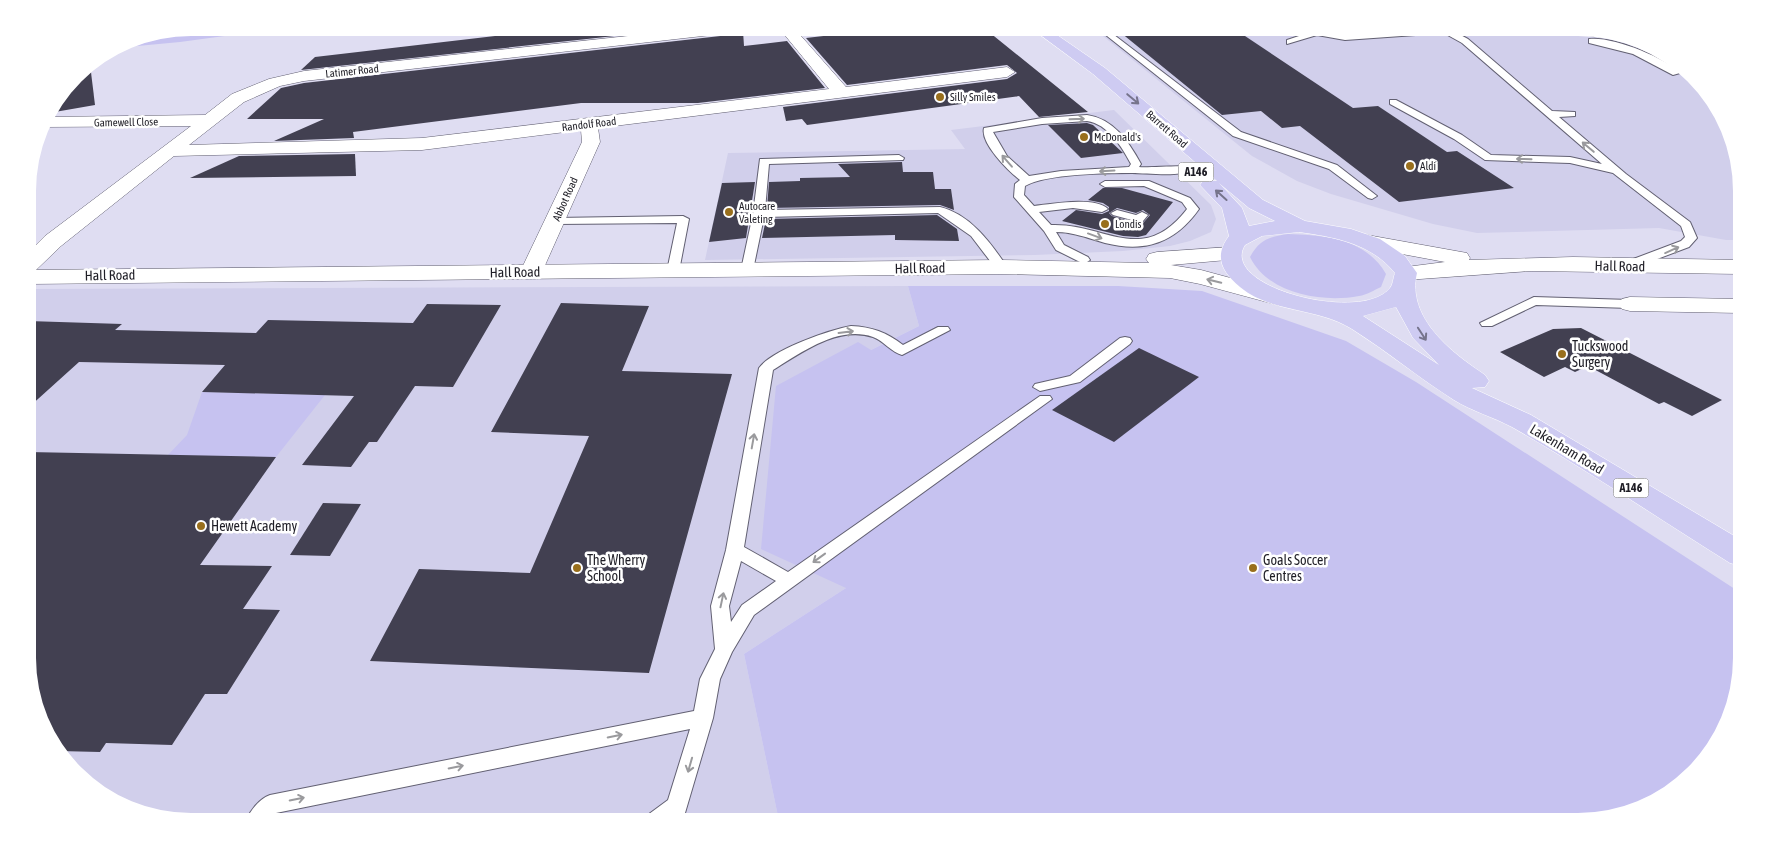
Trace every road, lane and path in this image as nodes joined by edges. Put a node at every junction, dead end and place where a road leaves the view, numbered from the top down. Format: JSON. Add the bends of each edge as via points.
{"nodes":[{"id":1,"x":1044,"y":36,"type":"edge"},
{"id":2,"x":1048,"y":36,"type":"edge"},
{"id":3,"x":1112,"y":36,"type":"edge"},
{"id":4,"x":1306,"y":36,"type":"edge"},
{"id":5,"x":1334,"y":36,"type":"edge"},
{"id":6,"x":1368,"y":36,"type":"edge"},
{"id":7,"x":1456,"y":36,"type":"edge"},
{"id":8,"x":660,"y":37,"type":"edge"},
{"id":9,"x":793,"y":37,"type":"edge"},
{"id":10,"x":1592,"y":40,"type":"dead end"},
{"id":11,"x":1290,"y":42,"type":"dead end"},
{"id":12,"x":1007,"y":72,"type":"dead end"},
{"id":13,"x":1676,"y":73,"type":"dead end"},
{"id":14,"x":841,"y":92,"type":"junction"},
{"id":15,"x":1393,"y":102,"type":"dead end"},
{"id":16,"x":1551,"y":114,"type":"junction"},
{"id":17,"x":1572,"y":114,"type":"dead end"},
{"id":18,"x":208,"y":120,"type":"junction"},
{"id":19,"x":53,"y":122,"type":"edge"},
{"id":20,"x":589,"y":124,"type":"junction"},
{"id":21,"x":169,"y":151,"type":"junction"},
{"id":22,"x":898,"y":158,"type":"dead end"},
{"id":23,"x":1191,"y":168,"type":"junction"},
{"id":24,"x":1132,"y":170,"type":"junction"},
{"id":25,"x":1157,"y":172,"type":"junction"},
{"id":26,"x":1622,"y":176,"type":"junction"},
{"id":27,"x":1027,"y":180,"type":"junction"},
{"id":28,"x":1105,"y":184,"type":"dead end"},
{"id":29,"x":1117,"y":187,"type":"dead end"},
{"id":30,"x":1144,"y":189,"type":"junction"},
{"id":31,"x":1131,"y":191,"type":"dead end"},
{"id":32,"x":1372,"y":196,"type":"dead end"},
{"id":33,"x":1159,"y":198,"type":"dead end"},
{"id":34,"x":1171,"y":202,"type":"dead end"},
{"id":35,"x":1095,"y":205,"type":"dead end"},
{"id":36,"x":1031,"y":210,"type":"junction"},
{"id":37,"x":1117,"y":213,"type":"dead end"},
{"id":38,"x":758,"y":214,"type":"junction"},
{"id":39,"x":1155,"y":218,"type":"dead end"},
{"id":40,"x":556,"y":221,"type":"junction"},
{"id":41,"x":1299,"y":226,"type":"junction"},
{"id":42,"x":1048,"y":229,"type":"junction"},
{"id":43,"x":1367,"y":241,"type":"junction"},
{"id":44,"x":1235,"y":246,"type":"junction"},
{"id":45,"x":37,"y":258,"type":"edge"},
{"id":46,"x":1084,"y":260,"type":"junction"},
{"id":47,"x":1499,"y":265,"type":"junction"},
{"id":48,"x":1626,"y":266,"type":"junction"},
{"id":49,"x":1001,"y":267,"type":"junction"},
{"id":50,"x":1733,"y":267,"type":"edge"},
{"id":51,"x":674,"y":270,"type":"junction"},
{"id":52,"x":747,"y":270,"type":"junction"},
{"id":53,"x":531,"y":272,"type":"junction"},
{"id":54,"x":37,"y":277,"type":"edge"},
{"id":55,"x":1404,"y":282,"type":"junction"},
{"id":56,"x":1278,"y":298,"type":"junction"},
{"id":57,"x":1630,"y":304,"type":"joint"},
{"id":58,"x":1733,"y":306,"type":"edge"},
{"id":59,"x":1331,"y":309,"type":"junction"},
{"id":60,"x":1487,"y":322,"type":"dead end"},
{"id":61,"x":943,"y":330,"type":"dead end"},
{"id":62,"x":1126,"y":341,"type":"dead end"},
{"id":63,"x":1521,"y":421,"type":"junction"},
{"id":64,"x":735,"y":550,"type":"junction"},
{"id":65,"x":1733,"y":550,"type":"edge"},
{"id":66,"x":789,"y":580,"type":"junction"},
{"id":67,"x":724,"y":649,"type":"junction"},
{"id":68,"x":703,"y":718,"type":"junction"},
{"id":69,"x":264,"y":813,"type":"edge"},
{"id":70,"x":669,"y":813,"type":"edge"}],
"edges":[{"from":1,"to":23,"type":"highway","name":"Barrett Road","number":"A146","via":[[1089,81]]},
{"from":2,"to":41,"type":"highway","name":"Barrett Road","number":"A146","one_way":true,"via":[[1099,72],[1256,204]]},
{"from":3,"to":32,"type":"lane","via":[[1237,134],[1333,167]]},
{"from":4,"to":11,"type":"lane"},
{"from":5,"to":6,"type":"lane"},
{"from":7,"to":16,"type":"lane"},
{"from":8,"to":18,"type":"street","name":"Latimer Road","via":[[304,76],[258,88]]},
{"from":9,"to":14,"type":"street"},
{"from":10,"to":13,"type":"lane","via":[[1622,44]]},
{"from":12,"to":14,"type":"street","name":"Randolf Road"},
{"from":14,"to":20,"type":"street","name":"Randolf Road"},
{"from":26,"to":15,"type":"lane","one_way":true,"via":[[1592,164],[1570,160],[1489,158],[1458,137]]},
{"from":16,"to":17,"type":"lane"},
{"from":26,"to":16,"type":"lane","one_way":true},
{"from":18,"to":19,"type":"street","name":"Gamewell Close"},
{"from":18,"to":21,"type":"street","name":"Latimer Road"},
{"from":20,"to":21,"type":"street","name":"Randolf Road","via":[[422,144]]},
{"from":20,"to":40,"type":"street","name":"Abbot Road","via":[[591,142]]},
{"from":21,"to":45,"type":"street","name":"Latimer Road"},
{"from":22,"to":38,"type":"lane","via":[[764,161]]},
{"from":23,"to":25,"type":"lane"},
{"from":44,"to":23,"type":"highway","name":"Barrett Road","number":"A146","one_way":true,"via":[[1238,220],[1232,206]]},
{"from":24,"to":25,"type":"lane"},
{"from":24,"to":27,"type":"lane","one_way":true,"via":[[1061,174]]},
{"from":27,"to":24,"type":"lane","one_way":true,"via":[[1020,176],[990,139],[1001,133],[1035,128],[1046,122],[1080,118],[1094,119],[1109,128],[1131,154],[1136,164]]},
{"from":25,"to":30,"type":"lane"},
{"from":48,"to":26,"type":"lane","one_way":true,"via":[[1686,244],[1691,238],[1686,224]]},
{"from":27,"to":36,"type":"lane","via":[[1020,184],[1018,196]]},
{"from":28,"to":30,"type":"lane"},
{"from":29,"to":30,"type":"lane"},
{"from":30,"to":31,"type":"lane"},
{"from":30,"to":33,"type":"lane"},
{"from":30,"to":34,"type":"lane"},
{"from":42,"to":30,"type":"lane","one_way":true,"via":[[1070,228],[1109,241],[1162,238],[1193,210],[1186,200]]},
{"from":35,"to":36,"type":"lane"},
{"from":36,"to":42,"type":"lane"},
{"from":37,"to":39,"type":"lane","via":[[1149,222]]},
{"from":38,"to":49,"type":"lane","via":[[940,210],[966,223],[987,244]]},
{"from":38,"to":52,"type":"lane"},
{"from":40,"to":51,"type":"lane","via":[[683,219]]},
{"from":40,"to":53,"type":"street","name":"Abbot Road"},
{"from":41,"to":43,"type":"highway","name":"Hall Road","number":"A146","via":[[1334,230]]},
{"from":41,"to":44,"type":"highway","name":"Hall Road","number":"A146","via":[[1266,228]]},
{"from":42,"to":46,"type":"lane","via":[[1060,247]]},
{"from":43,"to":47,"type":"street","name":"Hall Road"},
{"from":43,"to":55,"type":"highway","name":"Hall Road","number":"A146","via":[[1399,263]]},
{"from":44,"to":46,"type":"street","name":"Hall Road","via":[[1160,259]]},
{"from":44,"to":56,"type":"highway","name":"Hall Road","number":"A146","via":[[1233,267],[1250,284]]},
{"from":46,"to":49,"type":"street","name":"Hall Road"},
{"from":47,"to":48,"type":"street","name":"Hall Road"},
{"from":47,"to":55,"type":"street","name":"Hall Road","via":[[1447,268]]},
{"from":48,"to":50,"type":"street","name":"Hall Road"},
{"from":49,"to":52,"type":"street","name":"Hall Road"},
{"from":56,"to":49,"type":"street","name":"Hall Road","one_way":true,"via":[[1182,273],[1155,270],[1046,271]]},
{"from":51,"to":52,"type":"street","name":"Hall Road"},
{"from":51,"to":53,"type":"street","name":"Hall Road"},
{"from":53,"to":54,"type":"street","name":"Hall Road"},
{"from":55,"to":59,"type":"highway","name":"Hall Road","number":"A146","via":[[1394,298],[1380,305]]},
{"from":55,"to":63,"type":"highway","name":"Lakenham Road","number":"A146","one_way":true,"via":[[1412,318],[1427,341]]},
{"from":56,"to":59,"type":"highway","name":"Hall Road","number":"A146","via":[[1304,306]]},
{"from":57,"to":58,"type":"street"},
{"from":57,"to":60,"type":"lane","via":[[1534,302]]},
{"from":59,"to":63,"type":"highway","name":"Lakenham Road","number":"A146","via":[[1359,323],[1465,394]]},
{"from":64,"to":61,"type":"lane","one_way":true,"via":[[766,368],[841,331],[860,330],[879,335],[902,350]]},
{"from":62,"to":66,"type":"lane","one_way":true,"via":[[1075,379],[1042,393]]},
{"from":63,"to":65,"type":"highway","name":"Lakenham Road","number":"A146"},
{"from":64,"to":66,"type":"lane"},
{"from":67,"to":64,"type":"lane","one_way":true,"via":[[720,606]]},
{"from":66,"to":67,"type":"lane","via":[[748,610]]},
{"from":67,"to":68,"type":"lane","via":[[710,680]]},
{"from":69,"to":68,"type":"lane","one_way":true,"via":[[270,805]]},
{"from":68,"to":70,"type":"lane","one_way":true,"via":[[678,806]]}]}
